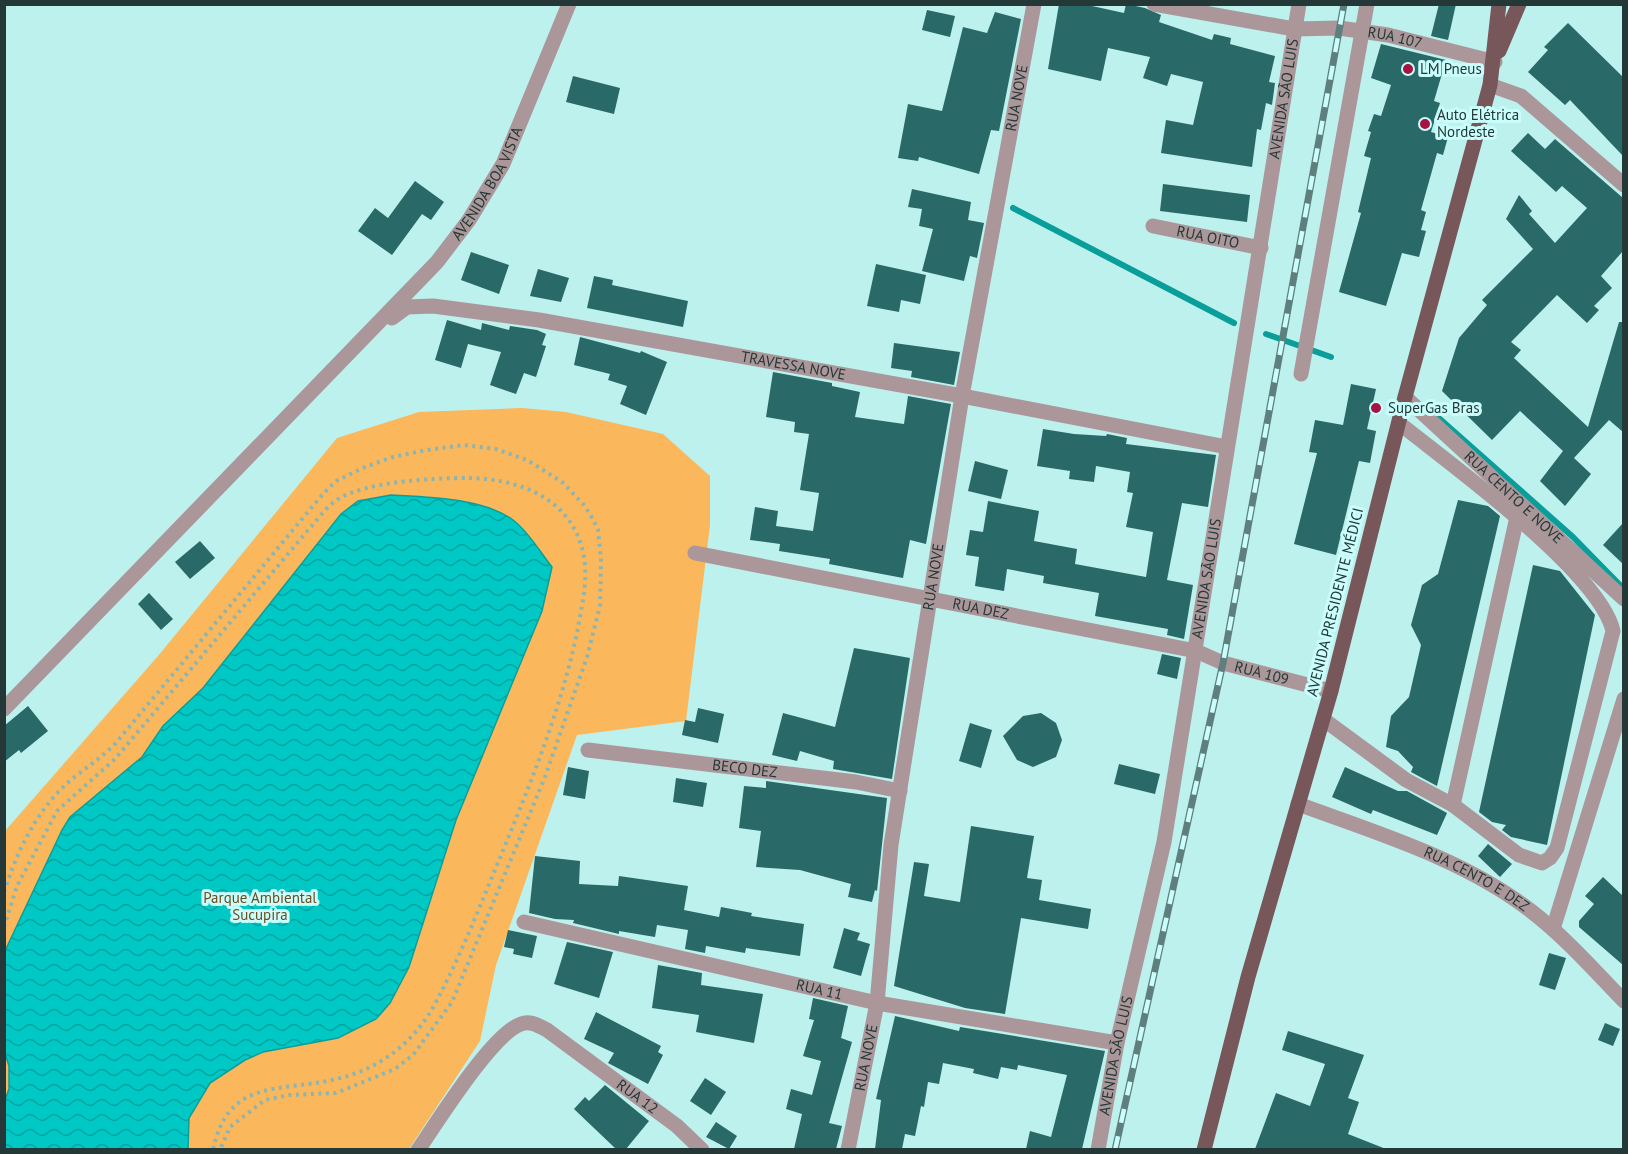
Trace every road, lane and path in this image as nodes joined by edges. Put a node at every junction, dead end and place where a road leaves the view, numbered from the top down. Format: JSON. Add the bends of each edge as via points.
{"nodes":[{"id":1,"x":569,"y":4,"type":"edge"},
{"id":2,"x":1034,"y":4,"type":"edge"},
{"id":3,"x":1154,"y":4,"type":"edge"},
{"id":4,"x":1299,"y":4,"type":"edge"},
{"id":5,"x":1367,"y":4,"type":"edge"},
{"id":6,"x":1499,"y":4,"type":"edge"},
{"id":7,"x":1520,"y":4,"type":"edge"},
{"id":8,"x":1294,"y":29,"type":"junction"},
{"id":9,"x":1362,"y":31,"type":"junction"},
{"id":10,"x":1495,"y":62,"type":"junction"},
{"id":11,"x":1490,"y":85,"type":"junction"},
{"id":12,"x":1623,"y":185,"type":"edge"},
{"id":13,"x":1153,"y":226,"type":"dead end"},
{"id":14,"x":1261,"y":248,"type":"junction"},
{"id":15,"x":365,"y":338,"type":"junction"},
{"id":16,"x":1301,"y":374,"type":"dead end"},
{"id":17,"x":962,"y":396,"type":"junction"},
{"id":18,"x":1405,"y":398,"type":"junction"},
{"id":19,"x":1399,"y":423,"type":"junction"},
{"id":20,"x":1227,"y":447,"type":"junction"},
{"id":21,"x":1517,"y":517,"type":"junction"},
{"id":22,"x":696,"y":553,"type":"dead end"},
{"id":23,"x":930,"y":599,"type":"junction"},
{"id":24,"x":1623,"y":599,"type":"edge"},
{"id":25,"x":1196,"y":651,"type":"junction"},
{"id":26,"x":1330,"y":692,"type":"junction"},
{"id":27,"x":1623,"y":699,"type":"edge"},
{"id":28,"x":4,"y":708,"type":"edge"},
{"id":29,"x":1323,"y":719,"type":"junction"},
{"id":30,"x":588,"y":750,"type":"dead end"},
{"id":31,"x":900,"y":791,"type":"junction"},
{"id":32,"x":1298,"y":804,"type":"junction"},
{"id":33,"x":1453,"y":805,"type":"junction"},
{"id":34,"x":4,"y":892,"type":"edge"},
{"id":35,"x":524,"y":922,"type":"dead end"},
{"id":36,"x":4,"y":927,"type":"edge"},
{"id":37,"x":1553,"y":929,"type":"junction"},
{"id":38,"x":1623,"y":1001,"type":"edge"},
{"id":39,"x":877,"y":1003,"type":"junction"},
{"id":40,"x":1117,"y":1043,"type":"junction"},
{"id":41,"x":213,"y":1149,"type":"edge"},
{"id":42,"x":220,"y":1149,"type":"edge"},
{"id":43,"x":418,"y":1149,"type":"edge"},
{"id":44,"x":702,"y":1149,"type":"edge"},
{"id":45,"x":848,"y":1149,"type":"edge"},
{"id":46,"x":1098,"y":1149,"type":"edge"},
{"id":47,"x":1204,"y":1149,"type":"edge"}],
"edges":[{"from":1,"to":15,"type":"street","name":"AVENIDA BOA VISTA","via":[[503,164],[469,220],[437,262]]},
{"from":2,"to":17,"type":"street","name":"RUA NOVE"},
{"from":3,"to":8,"type":"street","name":"RUA 107"},
{"from":4,"to":8,"type":"street","name":"AVENIDA SÃO LUIS"},
{"from":5,"to":9,"type":"street"},
{"from":6,"to":10,"type":"main road","name":"AVENIDA PRESIDENTE MÉDICI"},
{"from":7,"to":10,"type":"main road","name":"AVENIDA PRESIDENTE MÉDICI"},
{"from":8,"to":9,"type":"street","name":"RUA 107"},
{"from":8,"to":14,"type":"street","name":"AVENIDA SÃO LUIS"},
{"from":9,"to":10,"type":"street","name":"RUA 107"},
{"from":9,"to":16,"type":"street"},
{"from":10,"to":11,"type":"main road","name":"AVENIDA PRESIDENTE MÉDICI"},
{"from":11,"to":12,"type":"street","via":[[1521,96]]},
{"from":11,"to":18,"type":"main road","name":"AVENIDA PRESIDENTE MÉDICI"},
{"from":13,"to":14,"type":"street","name":"RUA OITO"},
{"from":14,"to":20,"type":"street","name":"AVENIDA SÃO LUIS"},
{"from":15,"to":17,"type":"street","name":"TRAVESSA NOVE","via":[[408,307],[433,306],[551,322]]},
{"from":15,"to":28,"type":"street"},
{"from":17,"to":20,"type":"street","name":"TRAVESSA NOVE"},
{"from":17,"to":23,"type":"street","name":"RUA NOVE"},
{"from":18,"to":19,"type":"main road","name":"AVENIDA PRESIDENTE MÉDICI"},
{"from":18,"to":24,"type":"street","name":"RUA CENTO E NOVE"},
{"from":19,"to":21,"type":"street"},
{"from":19,"to":26,"type":"main road","name":"AVENIDA PRESIDENTE MÉDICI"},
{"from":20,"to":25,"type":"street","name":"AVENIDA SÃO LUIS"},
{"from":21,"to":33,"type":"street"},
{"from":21,"to":33,"type":"street","via":[[1598,601],[1610,617],[1613,631],[1557,848],[1550,858],[1542,863],[1519,855]]},
{"from":22,"to":23,"type":"street","name":"RUA DEZ"},
{"from":23,"to":25,"type":"street","name":"RUA DEZ"},
{"from":23,"to":31,"type":"street","name":"RUA NOVE"},
{"from":25,"to":26,"type":"street","name":"RUA 109","via":[[1223,663]]},
{"from":25,"to":40,"type":"street","name":"AVENIDA SÃO LUIS","via":[[1164,842]]},
{"from":26,"to":29,"type":"main road","name":"AVENIDA PRESIDENTE MÉDICI"},
{"from":27,"to":37,"type":"street"},
{"from":29,"to":32,"type":"main road","name":"AVENIDA PRESIDENTE MÉDICI"},
{"from":29,"to":33,"type":"street","via":[[1406,780]]},
{"from":30,"to":31,"type":"street","name":"BECO DEZ","via":[[856,782]]},
{"from":31,"to":39,"type":"street","name":"RUA NOVE","via":[[891,845]]},
{"from":32,"to":37,"type":"street","name":"RUA CENTO E DEZ","via":[[1467,873],[1530,910]]},
{"from":32,"to":47,"type":"main road","name":"AVENIDA PRESIDENTE MÉDICI"},
{"from":34,"to":42,"type":"path","via":[[18,851],[43,809],[115,744],[336,481],[393,457],[464,445],[496,449],[527,460],[562,482],[584,505],[598,530],[601,560],[600,606],[587,657],[545,777],[452,1002],[412,1055],[395,1070],[336,1093],[265,1100],[230,1127]]},
{"from":35,"to":39,"type":"street","name":"RUA 11"},
{"from":36,"to":41,"type":"path","via":[[17,886],[57,811],[115,759],[336,501],[392,484],[469,478],[512,482],[561,510],[574,528],[584,555],[586,575],[569,671],[547,742],[436,1004],[416,1035],[382,1062],[333,1080],[255,1092],[240,1101],[220,1124]]},
{"from":37,"to":38,"type":"street","name":"RUA CENTO E DEZ"},
{"from":39,"to":40,"type":"street","name":"RUA 11"},
{"from":39,"to":45,"type":"street","name":"RUA NOVE"},
{"from":40,"to":46,"type":"street","name":"AVENIDA SÃO LUIS"},
{"from":43,"to":44,"type":"street","name":"RUA 12","via":[[485,1056],[513,1027],[524,1022],[547,1029],[678,1126]]}]}
